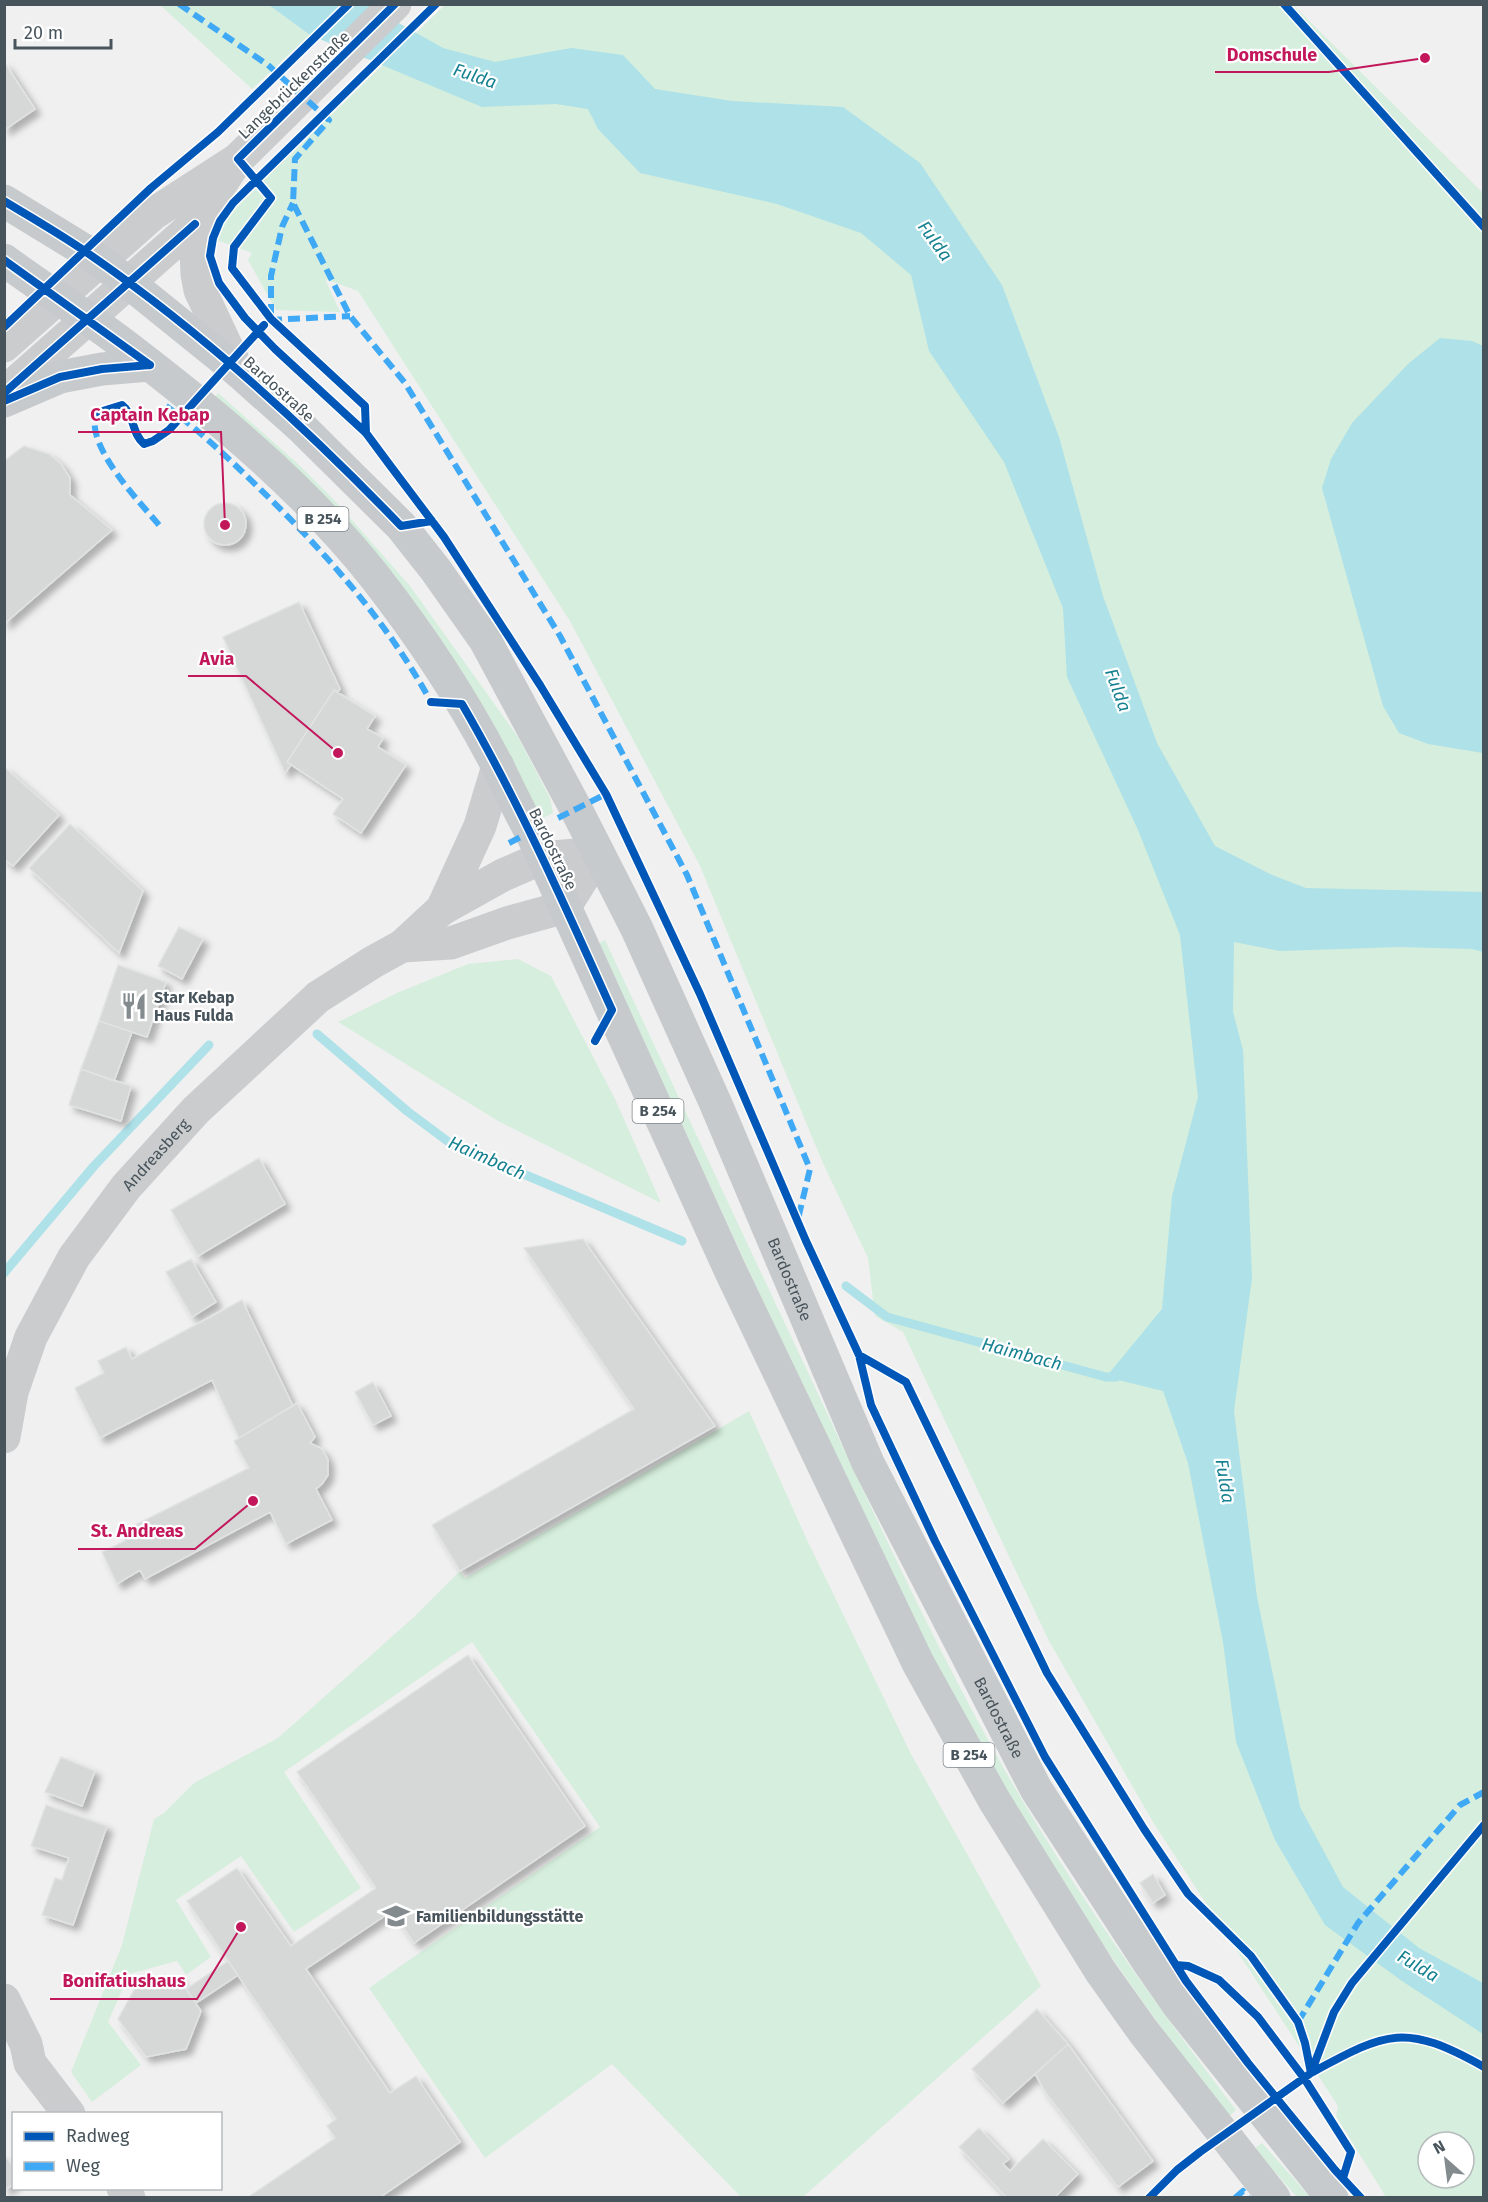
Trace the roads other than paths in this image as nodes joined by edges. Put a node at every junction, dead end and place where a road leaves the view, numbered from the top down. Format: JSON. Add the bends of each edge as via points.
{"nodes":[{"id":1,"x":395,"y":4,"type":"edge"},
{"id":2,"x":248,"y":149,"type":"junction"},
{"id":3,"x":4,"y":201,"type":"edge"},
{"id":4,"x":195,"y":224,"type":"junction"},
{"id":5,"x":4,"y":260,"type":"edge"},
{"id":6,"x":99,"y":261,"type":"junction"},
{"id":7,"x":129,"y":283,"type":"junction"},
{"id":8,"x":58,"y":298,"type":"junction"},
{"id":9,"x":88,"y":319,"type":"junction"},
{"id":10,"x":4,"y":346,"type":"edge"},
{"id":11,"x":150,"y":365,"type":"junction"},
{"id":12,"x":238,"y":371,"type":"junction"},
{"id":13,"x":4,"y":393,"type":"edge"},
{"id":14,"x":4,"y":402,"type":"edge"},
{"id":15,"x":498,"y":766,"type":"junction"},
{"id":16,"x":598,"y":853,"type":"junction"},
{"id":17,"x":542,"y":858,"type":"junction"},
{"id":18,"x":565,"y":907,"type":"junction"},
{"id":19,"x":442,"y":909,"type":"junction"},
{"id":20,"x":402,"y":946,"type":"junction"},
{"id":21,"x":4,"y":1437,"type":"edge"},
{"id":22,"x":4,"y":2000,"type":"edge"},
{"id":23,"x":17,"y":2057,"type":"edge"},
{"id":24,"x":67,"y":2112,"type":"edge"},
{"id":25,"x":1274,"y":2198,"type":"edge"},
{"id":26,"x":1332,"y":2198,"type":"edge"}],
"edges":[{"from":1,"to":2,"type":"street","name":"Langebrückenstraße"},
{"from":2,"to":4,"type":"street","name":"Langebrückenstraße"},
{"from":2,"to":6,"type":"street","name":"Langebrückenstraße","via":[[153,213]]},
{"from":3,"to":6,"type":"main road","name":"Bardostraße"},
{"from":4,"to":7,"type":"street","name":"Langebrückenstraße"},
{"from":4,"to":12,"type":"street","via":[[200,290]]},
{"from":5,"to":8,"type":"main road","number":"B 254"},
{"from":6,"to":7,"type":"main road","name":"Bardostraße"},
{"from":6,"to":8,"type":"street","name":"Langebrückenstraße"},
{"from":7,"to":9,"type":"street","name":"Langebrückenstraße"},
{"from":7,"to":12,"type":"main road","name":"Bardostraße","number":"B 254"},
{"from":8,"to":9,"type":"main road","number":"B 254"},
{"from":8,"to":10,"type":"street","name":"Langebrückenstraße"},
{"from":9,"to":11,"type":"main road","name":"Bardostraße","number":"B 254"},
{"from":9,"to":13,"type":"street","name":"Langebrückenstraße"},
{"from":11,"to":14,"type":"main road","via":[[60,377]]},
{"from":11,"to":15,"type":"main road","name":"Bardostraße","number":"B 254","via":[[245,443],[337,533],[408,620]]},
{"from":12,"to":16,"type":"main road","name":"Bardostraße","number":"B 254","via":[[363,487],[435,569],[485,640]]},
{"from":15,"to":17,"type":"main road","name":"Bardostraße","number":"B 254"},
{"from":15,"to":19,"type":"street","name":"Andreasberg","via":[[480,826]]},
{"from":16,"to":17,"type":"street","name":"Andreasberg"},
{"from":16,"to":18,"type":"street"},
{"from":16,"to":26,"type":"main road","name":"Bardostraße","number":"B 254","via":[[715,1102],[868,1463],[1036,1789],[1179,2006]]},
{"from":17,"to":18,"type":"main road","name":"Bardostraße","number":"B 254"},
{"from":17,"to":19,"type":"street","name":"Andreasberg"},
{"from":18,"to":20,"type":"street","name":"Andreasberg","via":[[452,944]]},
{"from":18,"to":25,"type":"main road","name":"Bardostraße","number":"B 254","via":[[731,1272],[918,1663],[994,1800],[1101,1972]]},
{"from":19,"to":20,"type":"street","name":"Andreasberg"},
{"from":20,"to":21,"type":"street","name":"Andreasberg","via":[[318,997],[196,1110],[126,1187],[74,1257],[31,1337],[12,1392]]},
{"from":22,"to":23,"type":"street","via":[[26,2044]]},
{"from":23,"to":24,"type":"street"}]}
